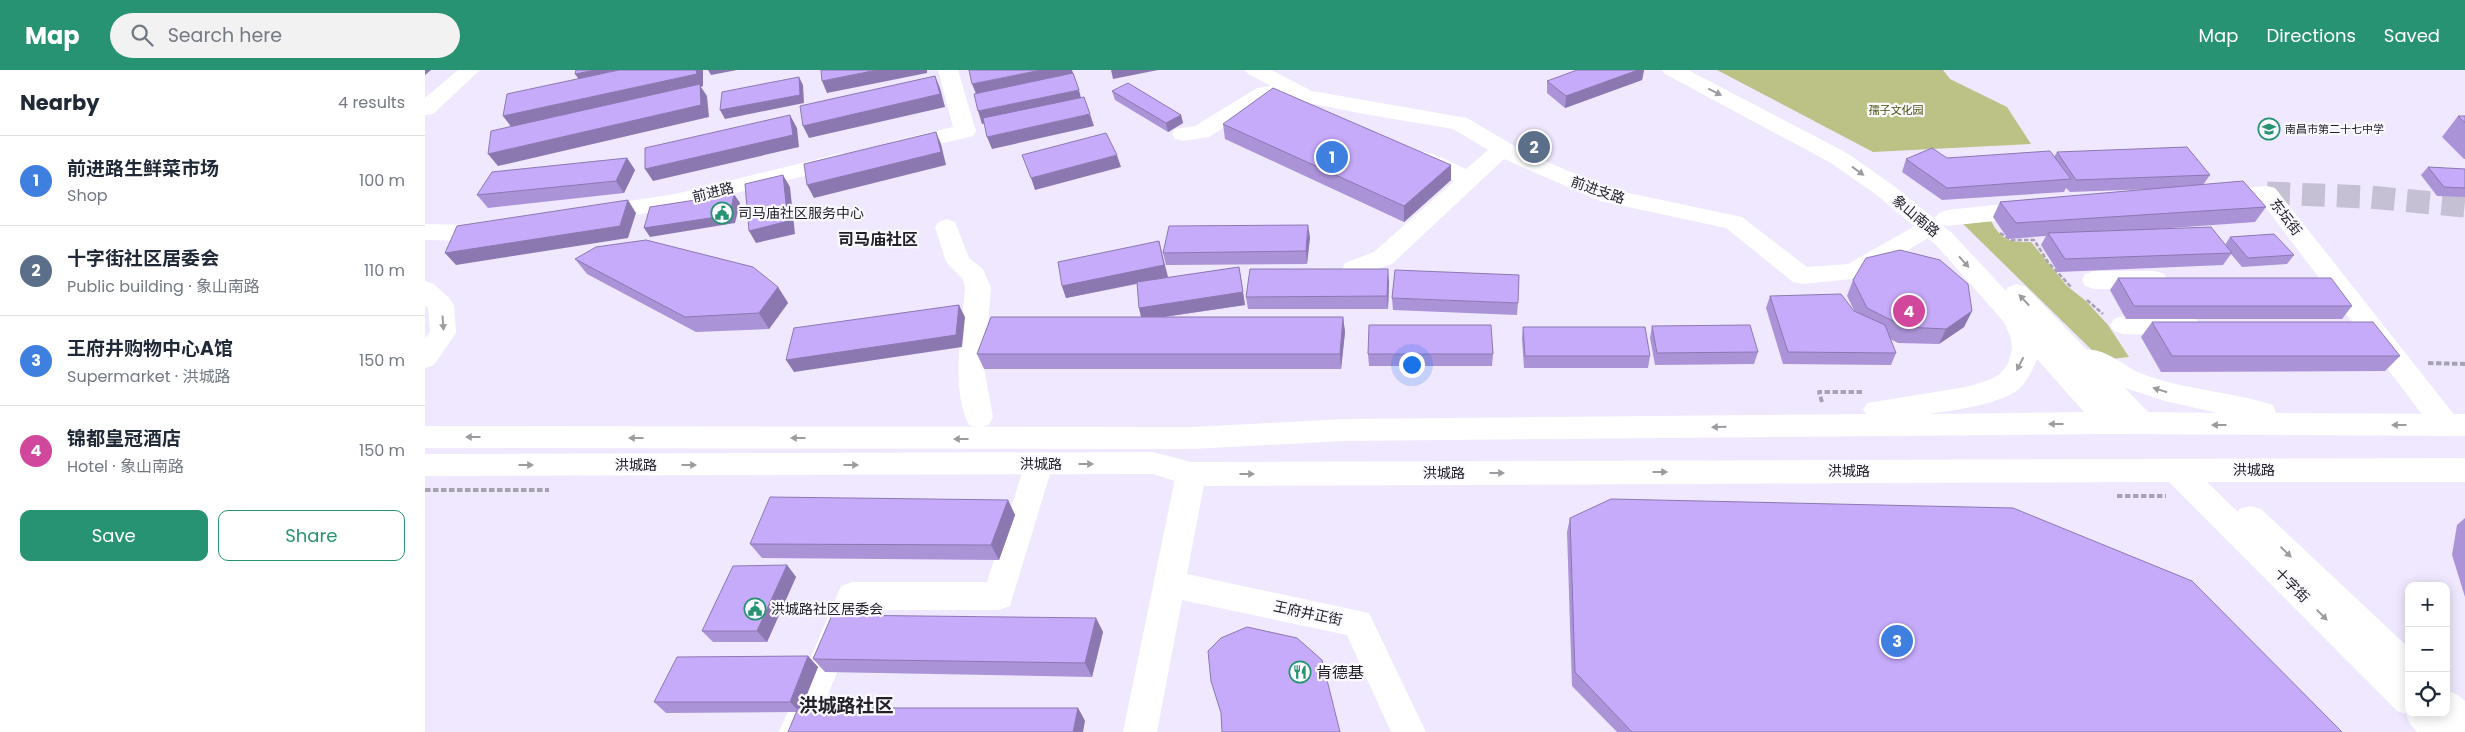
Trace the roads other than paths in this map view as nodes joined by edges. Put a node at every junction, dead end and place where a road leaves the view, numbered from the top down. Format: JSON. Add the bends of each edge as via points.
{"nodes":[{"id":1,"x":471,"y":70,"type":"edge"},
{"id":2,"x":948,"y":70,"type":"edge"},
{"id":3,"x":1255,"y":70,"type":"edge"},
{"id":4,"x":1672,"y":70,"type":"edge"},
{"id":5,"x":1708,"y":70,"type":"edge"},
{"id":6,"x":1299,"y":95,"type":"junction"},
{"id":7,"x":425,"y":109,"type":"edge"},
{"id":8,"x":1342,"y":124,"type":"edge"},
{"id":9,"x":1183,"y":134,"type":"dead end"},
{"id":10,"x":1397,"y":148,"type":"edge"},
{"id":11,"x":1503,"y":149,"type":"junction"},
{"id":12,"x":1469,"y":179,"type":"junction"},
{"id":13,"x":2198,"y":197,"type":"edge"},
{"id":14,"x":2053,"y":207,"type":"edge"},
{"id":15,"x":578,"y":216,"type":"edge"},
{"id":16,"x":1938,"y":222,"type":"junction"},
{"id":17,"x":511,"y":227,"type":"edge"},
{"id":18,"x":947,"y":227,"type":"dead end"},
{"id":19,"x":425,"y":232,"type":"edge"},
{"id":20,"x":1354,"y":269,"type":"edge"},
{"id":21,"x":2303,"y":279,"type":"edge"},
{"id":22,"x":2333,"y":279,"type":"junction"},
{"id":23,"x":2174,"y":280,"type":"edge"},
{"id":24,"x":425,"y":290,"type":"edge"},
{"id":25,"x":2086,"y":290,"type":"road end"},
{"id":26,"x":2016,"y":318,"type":"junction"},
{"id":27,"x":2123,"y":325,"type":"road end"},
{"id":28,"x":2212,"y":326,"type":"edge"},
{"id":29,"x":2341,"y":328,"type":"edge"},
{"id":30,"x":2371,"y":328,"type":"junction"},
{"id":31,"x":2070,"y":348,"type":"junction"},
{"id":32,"x":425,"y":358,"type":"edge"},
{"id":33,"x":979,"y":417,"type":"dead end"},
{"id":34,"x":2110,"y":424,"type":"junction"},
{"id":35,"x":2142,"y":424,"type":"junction"},
{"id":36,"x":2328,"y":425,"type":"junction"},
{"id":37,"x":2455,"y":425,"type":"edge"},
{"id":38,"x":1758,"y":426,"type":"junction"},
{"id":39,"x":425,"y":437,"type":"edge"},
{"id":40,"x":1039,"y":464,"type":"junction"},
{"id":41,"x":425,"y":465,"type":"edge"},
{"id":42,"x":2187,"y":470,"type":"junction"},
{"id":43,"x":2465,"y":470,"type":"edge"},
{"id":44,"x":1191,"y":474,"type":"junction"},
{"id":45,"x":1169,"y":584,"type":"junction"},
{"id":46,"x":2405,"y":666,"type":"edge"},
{"id":47,"x":2405,"y":696,"type":"edge"},
{"id":48,"x":2450,"y":710,"type":"edge"},
{"id":49,"x":2426,"y":717,"type":"edge"},
{"id":50,"x":2465,"y":724,"type":"edge"},
{"id":51,"x":796,"y":732,"type":"edge"},
{"id":52,"x":1140,"y":732,"type":"edge"},
{"id":53,"x":1409,"y":732,"type":"edge"},
{"id":54,"x":2441,"y":732,"type":"edge"}],
"edges":[{"from":1,"to":7,"type":"main road"},
{"from":2,"to":15,"type":"main road","name":"前进路","via":[[965,131],[675,201]]},
{"from":3,"to":6,"type":"main road","name":"前进支路"},
{"from":4,"to":16,"type":"main road","name":"象山南路","one_way":true,"via":[[1839,158]]},
{"from":5,"to":16,"type":"main road","name":"象山南路","via":[[1868,154]]},
{"from":6,"to":8,"type":"main road","via":[[1287,101]]},
{"from":6,"to":9,"type":"main road","via":[[1264,92],[1201,132]]},
{"from":6,"to":11,"type":"main road","name":"前进支路","via":[[1459,122]]},
{"from":10,"to":12,"type":"main road"},
{"from":11,"to":12,"type":"main road"},
{"from":11,"to":16,"type":"main road","name":"前进支路","via":[[1608,196],[1734,222],[1802,276],[1853,272]]},
{"from":12,"to":20,"type":"main road","via":[[1383,258]]},
{"from":13,"to":22,"type":"main road","name":"东坛街","via":[[2267,193]]},
{"from":14,"to":16,"type":"main road"},
{"from":16,"to":26,"type":"main road","name":"象山南路","one_way":true,"via":[[1944,239]]},
{"from":31,"to":16,"type":"main road","name":"象山南路","one_way":true},
{"from":17,"to":19,"type":"main road","via":[[472,233]]},
{"from":18,"to":33,"type":"main road","via":[[958,262],[974,275],[978,288],[971,368]]},
{"from":21,"to":22,"type":"main road"},
{"from":22,"to":30,"type":"main road","name":"东坛街"},
{"from":23,"to":25,"type":"main road"},
{"from":24,"to":32,"type":"main road","one_way":true,"via":[[441,305],[443,333]]},
{"from":26,"to":34,"type":"main road","name":"象山南路"},
{"from":26,"to":38,"type":"main road","one_way":true,"via":[[2025,343],[2025,356],[2008,383],[1978,394],[1936,403]]},
{"from":27,"to":28,"type":"main road"},
{"from":29,"to":30,"type":"main road"},
{"from":30,"to":37,"type":"main road","name":"东坛街"},
{"from":31,"to":35,"type":"main road","name":"象山南路"},
{"from":36,"to":31,"type":"main road","one_way":true,"via":[[2165,391],[2130,380]]},
{"from":34,"to":35,"type":"main road","name":"洪城路"},
{"from":34,"to":38,"type":"main road","name":"洪城路","one_way":true},
{"from":36,"to":35,"type":"main road","name":"洪城路","one_way":true},
{"from":37,"to":36,"type":"main road","name":"洪城路","one_way":true},
{"from":38,"to":39,"type":"main road","name":"洪城路","one_way":true,"via":[[1343,430],[1193,438]]},
{"from":41,"to":40,"type":"main road","name":"洪城路","one_way":true},
{"from":40,"to":44,"type":"main road","name":"洪城路","one_way":true,"via":[[1153,463]]},
{"from":40,"to":51,"type":"main road","via":[[999,596],[852,596]]},
{"from":42,"to":43,"type":"main road","name":"洪城路"},
{"from":44,"to":42,"type":"main road","name":"洪城路","one_way":true},
{"from":42,"to":46,"type":"main road","name":"十字街","one_way":true},
{"from":42,"to":47,"type":"main road","name":"十字街","one_way":true},
{"from":44,"to":45,"type":"main road"},
{"from":45,"to":52,"type":"main road"},
{"from":45,"to":53,"type":"main road","name":"王府井正街","via":[[1358,623]]},
{"from":48,"to":50,"type":"main road"},
{"from":49,"to":54,"type":"main road"}]}
